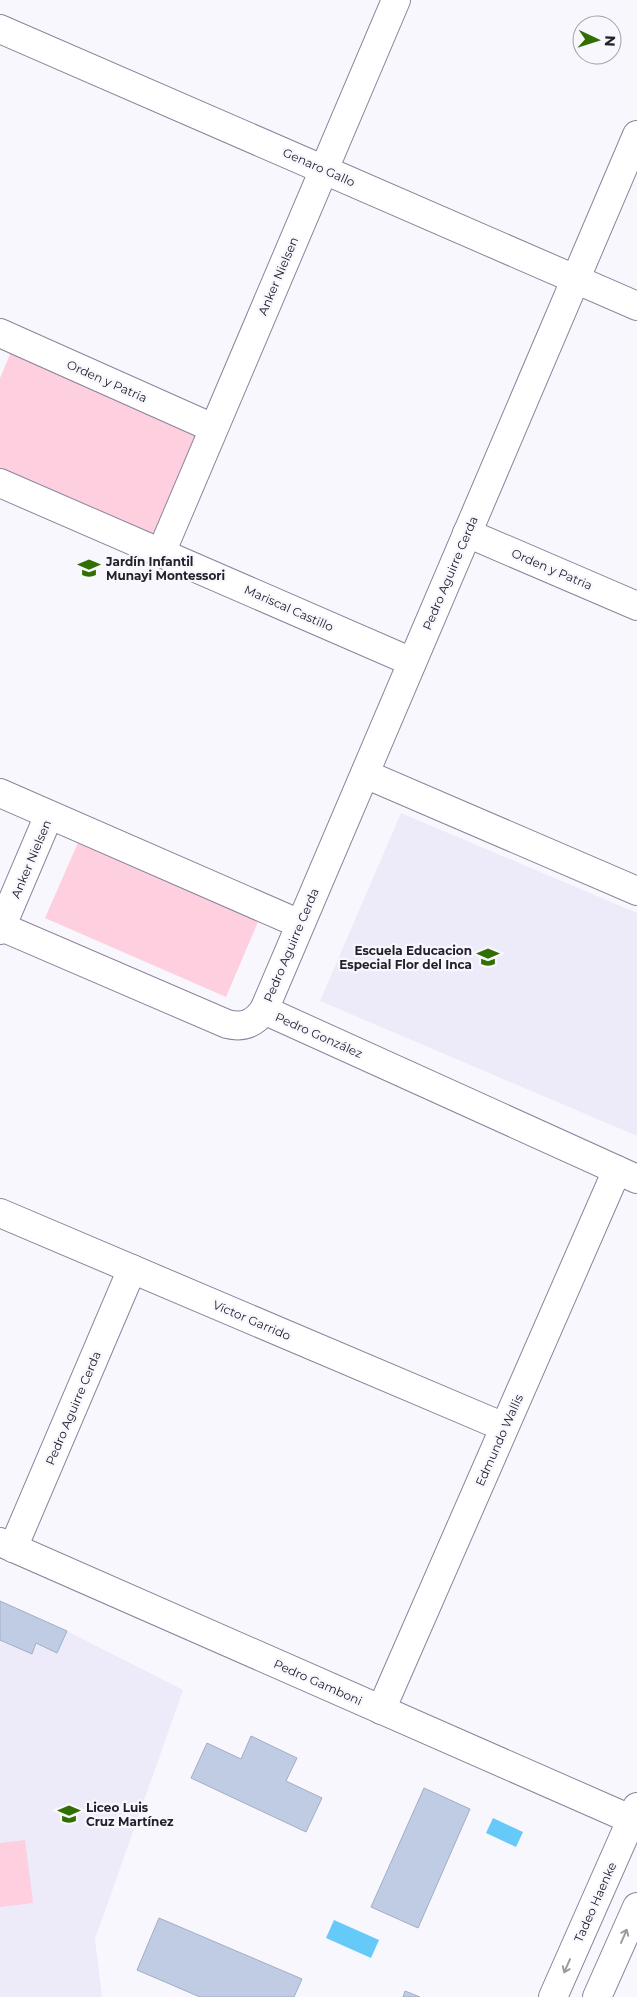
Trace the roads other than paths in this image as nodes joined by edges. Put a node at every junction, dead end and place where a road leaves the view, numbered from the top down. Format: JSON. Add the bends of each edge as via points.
{"nodes":[{"id":1,"x":396,"y":0,"type":"edge"},
{"id":2,"x":0,"y":29,"type":"edge"},
{"id":3,"x":637,"y":135,"type":"edge"},
{"id":4,"x":323,"y":169,"type":"junction"},
{"id":5,"x":575,"y":280,"type":"junction"},
{"id":6,"x":637,"y":306,"type":"edge"},
{"id":7,"x":0,"y":334,"type":"edge"},
{"id":8,"x":213,"y":428,"type":"junction"},
{"id":9,"x":0,"y":483,"type":"edge"},
{"id":10,"x":467,"y":533,"type":"junction"},
{"id":11,"x":160,"y":553,"type":"junction"},
{"id":12,"x":637,"y":606,"type":"edge"},
{"id":13,"x":412,"y":662,"type":"junction"},
{"id":14,"x":365,"y":774,"type":"junction"},
{"id":15,"x":0,"y":793,"type":"edge"},
{"id":16,"x":50,"y":815,"type":"junction"},
{"id":17,"x":637,"y":891,"type":"edge"},
{"id":18,"x":300,"y":924,"type":"junction"},
{"id":19,"x":1,"y":928,"type":"edge"},
{"id":20,"x":264,"y":1010,"type":"junction"},
{"id":21,"x":627,"y":1174,"type":"edge"},
{"id":22,"x":0,"y":1213,"type":"edge"},
{"id":23,"x":132,"y":1269,"type":"junction"},
{"id":24,"x":504,"y":1427,"type":"junction"},
{"id":25,"x":7,"y":1545,"type":"edge"},
{"id":26,"x":381,"y":1710,"type":"junction"},
{"id":27,"x":635,"y":1816,"type":"edge"},
{"id":28,"x":637,"y":1907,"type":"edge"},
{"id":29,"x":553,"y":1997,"type":"edge"},
{"id":30,"x":597,"y":1997,"type":"edge"}],
"edges":[{"from":1,"to":4,"type":"street","name":"Anker Nielsen"},
{"from":2,"to":4,"type":"street","name":"Genaro Gallo"},
{"from":3,"to":5,"type":"street","name":"Pedro Aguirre Cerda"},
{"from":4,"to":5,"type":"street","name":"Genaro Gallo"},
{"from":4,"to":8,"type":"street","name":"Anker Nielsen"},
{"from":5,"to":6,"type":"street","name":"Genaro Gallo"},
{"from":5,"to":10,"type":"street","name":"Pedro Aguirre Cerda"},
{"from":7,"to":8,"type":"street","name":"Orden y Patria"},
{"from":8,"to":11,"type":"street","name":"Anker Nielsen"},
{"from":9,"to":11,"type":"street","name":"Mariscal Castillo"},
{"from":10,"to":12,"type":"street","name":"Orden y Patria"},
{"from":10,"to":13,"type":"street","name":"Pedro Aguirre Cerda"},
{"from":11,"to":13,"type":"street","name":"Mariscal Castillo"},
{"from":13,"to":14,"type":"street","name":"Pedro Aguirre Cerda"},
{"from":14,"to":17,"type":"street"},
{"from":14,"to":18,"type":"street","name":"Pedro Aguirre Cerda"},
{"from":15,"to":16,"type":"street"},
{"from":16,"to":18,"type":"street"},
{"from":16,"to":19,"type":"street","name":"Anker Nielsen"},
{"from":18,"to":20,"type":"street","name":"Pedro Aguirre Cerda"},
{"from":19,"to":20,"type":"street","name":"Pedro González","via":[[227,1024],[250,1024]]},
{"from":20,"to":21,"type":"street","name":"Pedro González"},
{"from":21,"to":24,"type":"street","name":"Edmundo Wallis"},
{"from":22,"to":23,"type":"street","name":"Víctor Garrido"},
{"from":23,"to":24,"type":"street","name":"Víctor Garrido"},
{"from":23,"to":25,"type":"street","name":"Pedro Aguirre Cerda"},
{"from":24,"to":26,"type":"street","name":"Edmundo Wallis"},
{"from":25,"to":26,"type":"street","name":"Pedro Gamboni"},
{"from":26,"to":27,"type":"street","name":"Pedro Gamboni"},
{"from":27,"to":29,"type":"street","name":"Tadeo Haenke","one_way":true},
{"from":30,"to":28,"type":"street","one_way":true}]}
